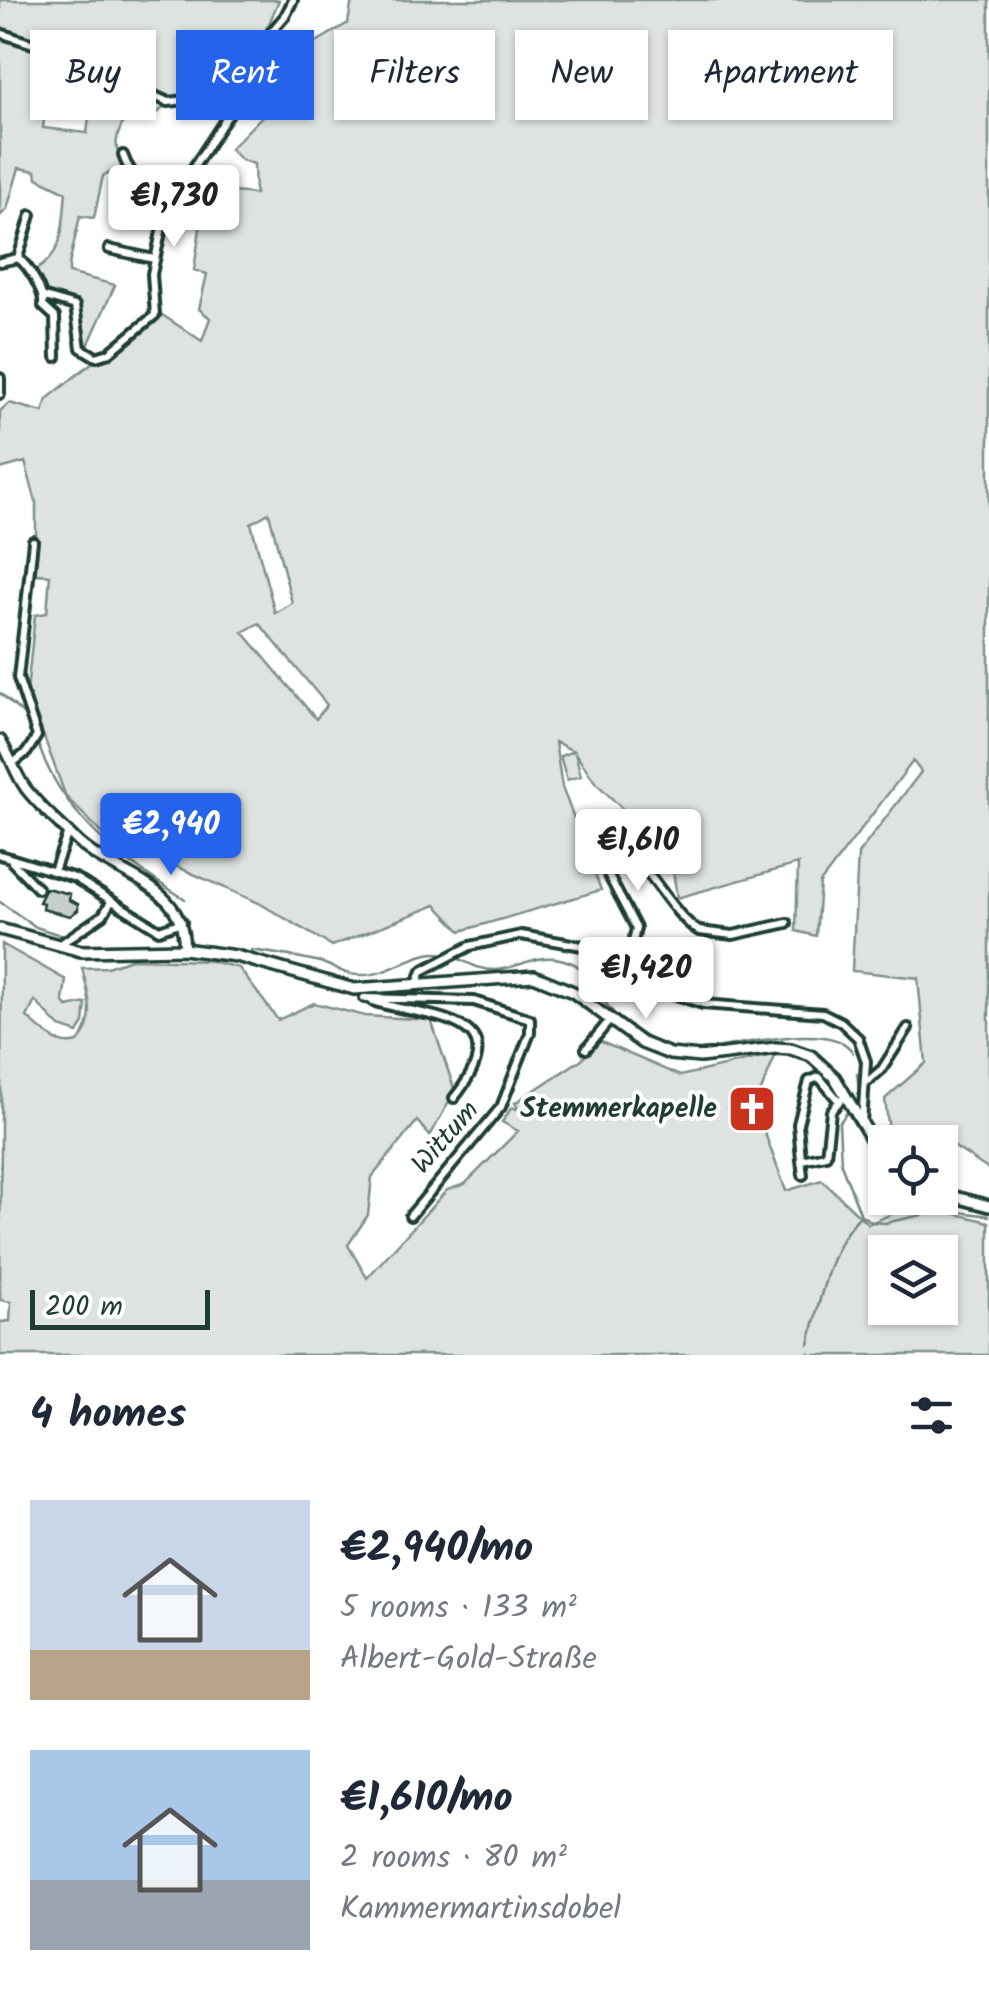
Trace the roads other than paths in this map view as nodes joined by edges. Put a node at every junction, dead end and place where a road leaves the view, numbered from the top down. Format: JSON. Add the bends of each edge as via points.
{"nodes":[{"id":1,"x":292,"y":0,"type":"edge"},
{"id":2,"x":273,"y":30,"type":"edge"},
{"id":3,"x":0,"y":33,"type":"edge"},
{"id":4,"x":176,"y":102,"type":"edge"},
{"id":5,"x":225,"y":120,"type":"edge"},
{"id":6,"x":123,"y":155,"type":"dead end"},
{"id":7,"x":179,"y":188,"type":"junction"},
{"id":8,"x":31,"y":214,"type":"dead end"},
{"id":9,"x":109,"y":249,"type":"dead end"},
{"id":10,"x":18,"y":258,"type":"junction"},
{"id":11,"x":154,"y":259,"type":"junction"},
{"id":12,"x":0,"y":262,"type":"edge"},
{"id":13,"x":44,"y":297,"type":"junction"},
{"id":14,"x":56,"y":357,"type":"dead end"},
{"id":15,"x":0,"y":378,"type":"edge"},
{"id":16,"x":0,"y":394,"type":"edge"},
{"id":17,"x":33,"y":541,"type":"dead end"},
{"id":18,"x":0,"y":740,"type":"edge"},
{"id":19,"x":13,"y":764,"type":"junction"},
{"id":20,"x":68,"y":832,"type":"junction"},
{"id":21,"x":0,"y":854,"type":"edge"},
{"id":22,"x":11,"y":860,"type":"junction"},
{"id":23,"x":54,"y":870,"type":"junction"},
{"id":24,"x":38,"y":889,"type":"dead end"},
{"id":25,"x":112,"y":902,"type":"junction"},
{"id":26,"x":182,"y":922,"type":"junction"},
{"id":27,"x":787,"y":922,"type":"dead end"},
{"id":28,"x":3,"y":929,"type":"edge"},
{"id":29,"x":59,"y":946,"type":"junction"},
{"id":30,"x":184,"y":948,"type":"junction"},
{"id":31,"x":670,"y":962,"type":"dead end"},
{"id":32,"x":628,"y":966,"type":"junction"},
{"id":33,"x":636,"y":972,"type":"junction"},
{"id":34,"x":416,"y":986,"type":"junction"},
{"id":35,"x":354,"y":989,"type":"junction"},
{"id":36,"x":364,"y":998,"type":"junction"},
{"id":37,"x":610,"y":1020,"type":"junction"},
{"id":38,"x":908,"y":1028,"type":"dead end"},
{"id":39,"x":586,"y":1049,"type":"dead end"},
{"id":40,"x":868,"y":1082,"type":"junction"},
{"id":41,"x":454,"y":1098,"type":"dead end"},
{"id":42,"x":844,"y":1099,"type":"junction"},
{"id":43,"x":862,"y":1125,"type":"junction"},
{"id":44,"x":868,"y":1135,"type":"edge"},
{"id":45,"x":801,"y":1160,"type":"junction"},
{"id":46,"x":803,"y":1175,"type":"dead end"},
{"id":47,"x":958,"y":1198,"type":"edge"},
{"id":48,"x":989,"y":1206,"type":"edge"},
{"id":49,"x":410,"y":1216,"type":"dead end"}],
"edges":[{"from":1,"to":2,"type":"street"},
{"from":3,"to":4,"type":"street"},
{"from":5,"to":7,"type":"street"},
{"from":6,"to":7,"type":"street","via":[[140,182]]},
{"from":7,"to":11,"type":"street","via":[[162,221]]},
{"from":8,"to":10,"type":"street"},
{"from":9,"to":11,"type":"street"},
{"from":10,"to":12,"type":"street"},
{"from":10,"to":13,"type":"street"},
{"from":11,"to":13,"type":"street","via":[[155,315],[105,355],[81,348],[75,306]]},
{"from":13,"to":14,"type":"street","via":[[58,329]]},
{"from":15,"to":16,"type":"street"},
{"from":17,"to":19,"type":"street","via":[[18,678],[36,736]]},
{"from":18,"to":19,"type":"street"},
{"from":19,"to":20,"type":"street","via":[[28,791]]},
{"from":20,"to":23,"type":"street"},
{"from":20,"to":26,"type":"street","via":[[155,889]]},
{"from":21,"to":22,"type":"street"},
{"from":22,"to":23,"type":"street"},
{"from":22,"to":24,"type":"street"},
{"from":23,"to":25,"type":"street"},
{"from":25,"to":26,"type":"street","via":[[159,930]]},
{"from":25,"to":29,"type":"street"},
{"from":26,"to":30,"type":"street"},
{"from":27,"to":32,"type":"street","via":[[752,933],[699,931],[632,855],[585,830],[636,928]]},
{"from":28,"to":29,"type":"main road"},
{"from":29,"to":30,"type":"main road"},
{"from":30,"to":35,"type":"main road","via":[[261,961]]},
{"from":31,"to":33,"type":"street"},
{"from":32,"to":33,"type":"street"},
{"from":32,"to":34,"type":"street","via":[[588,946],[521,935],[456,952],[422,971]]},
{"from":33,"to":40,"type":"street","via":[[660,990],[710,1006],[823,1013],[842,1022],[858,1038]]},
{"from":34,"to":35,"type":"main road"},
{"from":34,"to":37,"type":"main road","via":[[534,976],[573,992]]},
{"from":35,"to":36,"type":"street"},
{"from":36,"to":41,"type":"street","via":[[448,1018],[472,1032],[476,1062]]},
{"from":36,"to":49,"type":"street","name":"Wittum","via":[[474,1001],[527,1016],[531,1024],[494,1118]]},
{"from":37,"to":39,"type":"street"},
{"from":37,"to":42,"type":"main road","via":[[642,1043],[686,1057],[791,1048],[824,1066]]},
{"from":38,"to":40,"type":"street"},
{"from":40,"to":43,"type":"street"},
{"from":42,"to":43,"type":"main road"},
{"from":42,"to":45,"type":"street","via":[[831,1111],[826,1155]]},
{"from":42,"to":45,"type":"street","via":[[819,1077],[809,1081],[798,1124]]},
{"from":43,"to":44,"type":"main road"},
{"from":45,"to":46,"type":"street"},
{"from":47,"to":48,"type":"main road"}]}
